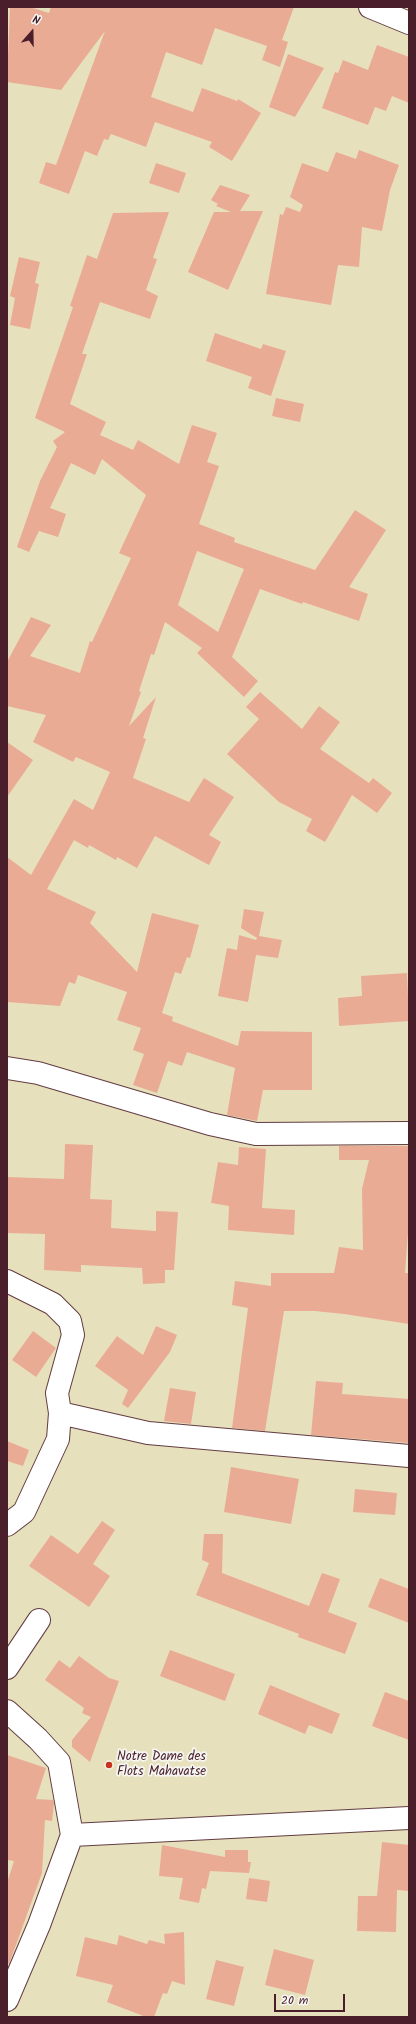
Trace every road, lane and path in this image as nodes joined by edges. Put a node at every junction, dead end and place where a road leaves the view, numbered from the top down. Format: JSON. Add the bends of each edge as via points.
{"nodes":[{"id":1,"x":370,"y":7,"type":"edge"},
{"id":2,"x":409,"y":23,"type":"edge"},
{"id":3,"x":7,"y":1068,"type":"edge"},
{"id":4,"x":409,"y":1132,"type":"edge"},
{"id":5,"x":7,"y":1281,"type":"edge"},
{"id":6,"x":60,"y":1413,"type":"junction"},
{"id":7,"x":409,"y":1456,"type":"edge"},
{"id":8,"x":7,"y":1525,"type":"edge"},
{"id":9,"x":39,"y":1620,"type":"dead end"},
{"id":10,"x":7,"y":1668,"type":"edge"},
{"id":11,"x":7,"y":1711,"type":"edge"},
{"id":12,"x":409,"y":1818,"type":"edge"},
{"id":13,"x":72,"y":1835,"type":"junction"},
{"id":14,"x":7,"y":2000,"type":"edge"}],
"edges":[{"from":1,"to":2,"type":"street"},
{"from":3,"to":4,"type":"street","via":[[38,1073],[210,1124],[256,1134]]},
{"from":5,"to":6,"type":"street","via":[[54,1304],[70,1321],[73,1335],[57,1393]]},
{"from":6,"to":7,"type":"street","via":[[148,1433]]},
{"from":6,"to":8,"type":"street","via":[[58,1439],[24,1512]]},
{"from":9,"to":10,"type":"street"},
{"from":11,"to":13,"type":"street","via":[[59,1762]]},
{"from":12,"to":13,"type":"street"},
{"from":13,"to":14,"type":"street","via":[[39,1925]]}]}
